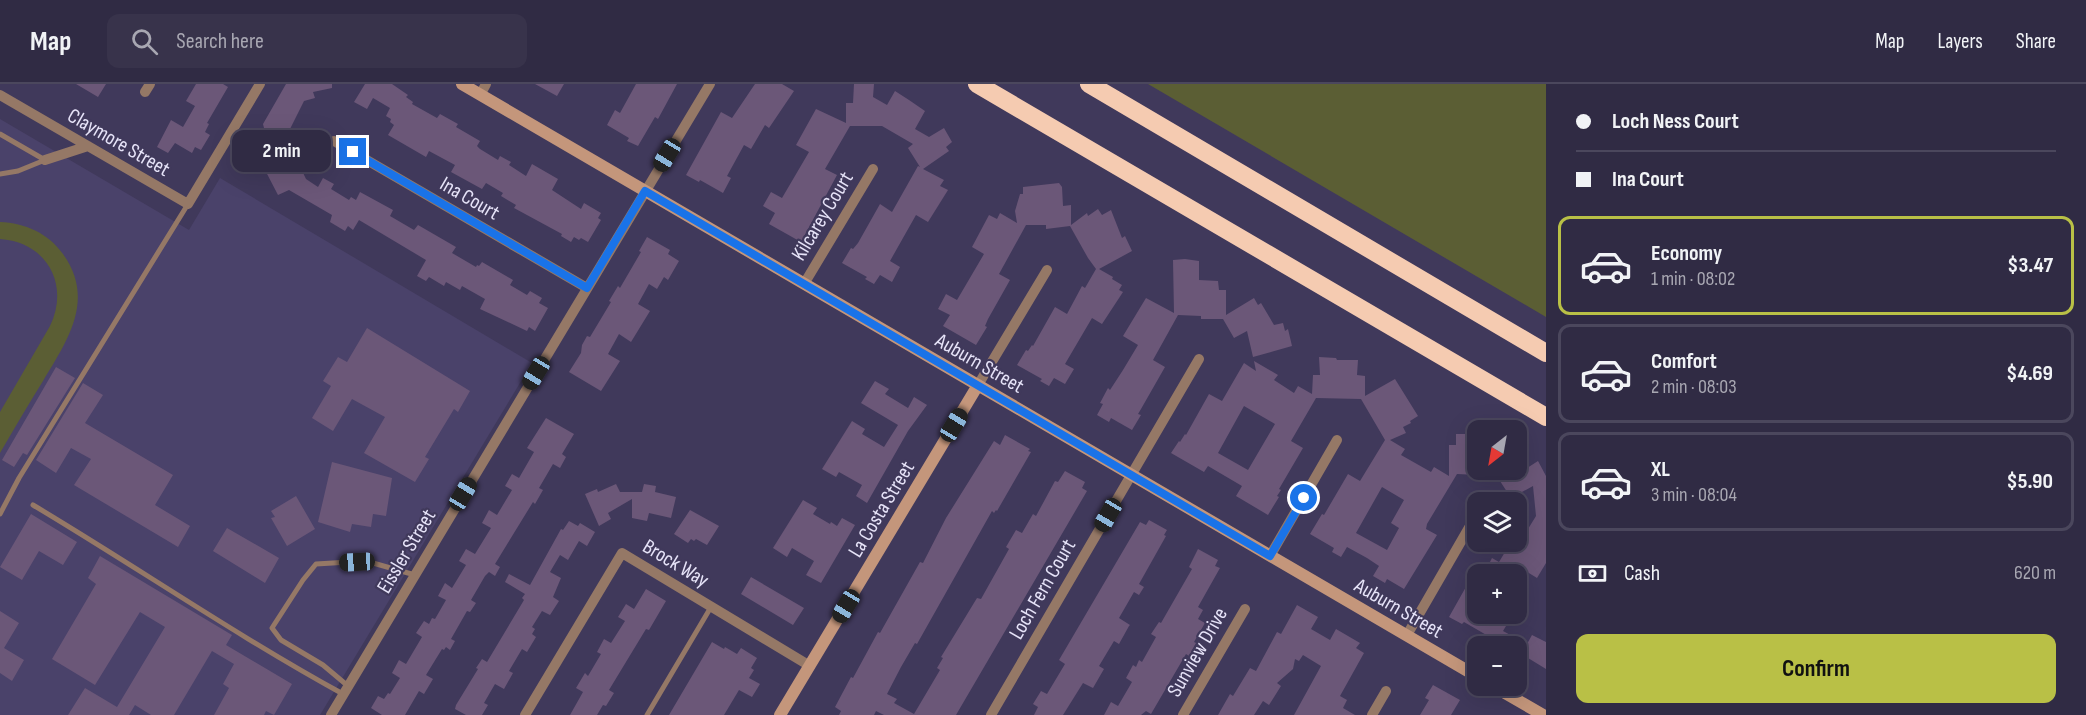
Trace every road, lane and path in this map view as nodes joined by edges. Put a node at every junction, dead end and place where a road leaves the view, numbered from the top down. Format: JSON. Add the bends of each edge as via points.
{"nodes":[{"id":1,"x":260,"y":84,"type":"edge"},
{"id":2,"x":462,"y":84,"type":"edge"},
{"id":3,"x":710,"y":84,"type":"edge"},
{"id":4,"x":977,"y":84,"type":"edge"},
{"id":5,"x":1089,"y":84,"type":"edge"},
{"id":6,"x":483,"y":89,"type":"edge"},
{"id":7,"x":0,"y":95,"type":"edge"},
{"id":8,"x":0,"y":134,"type":"edge"},
{"id":9,"x":334,"y":141,"type":"dead end"},
{"id":10,"x":88,"y":146,"type":"junction"},
{"id":11,"x":45,"y":160,"type":"junction"},
{"id":12,"x":873,"y":169,"type":"dead end"},
{"id":13,"x":0,"y":174,"type":"edge"},
{"id":14,"x":645,"y":191,"type":"junction"},
{"id":15,"x":188,"y":204,"type":"junction"},
{"id":16,"x":1047,"y":270,"type":"dead end"},
{"id":17,"x":804,"y":284,"type":"junction"},
{"id":18,"x":587,"y":288,"type":"junction"},
{"id":19,"x":1546,"y":353,"type":"edge"},
{"id":20,"x":1199,"y":359,"type":"dead end"},
{"id":21,"x":978,"y":385,"type":"junction"},
{"id":22,"x":1546,"y":417,"type":"edge"},
{"id":23,"x":1337,"y":440,"type":"dead end"},
{"id":24,"x":1131,"y":475,"type":"junction"},
{"id":25,"x":33,"y":505,"type":"dead end"},
{"id":26,"x":0,"y":514,"type":"edge"},
{"id":27,"x":1467,"y":531,"type":"edge"},
{"id":28,"x":1270,"y":556,"type":"junction"},
{"id":29,"x":415,"y":575,"type":"junction"},
{"id":30,"x":711,"y":607,"type":"junction"},
{"id":31,"x":1245,"y":609,"type":"dead end"},
{"id":32,"x":1407,"y":635,"type":"junction"},
{"id":33,"x":810,"y":666,"type":"junction"},
{"id":34,"x":1467,"y":670,"type":"edge"},
{"id":35,"x":346,"y":690,"type":"junction"},
{"id":36,"x":1386,"y":691,"type":"dead end"},
{"id":37,"x":1510,"y":696,"type":"edge"},
{"id":38,"x":331,"y":715,"type":"edge"},
{"id":39,"x":525,"y":715,"type":"edge"},
{"id":40,"x":647,"y":715,"type":"edge"},
{"id":41,"x":780,"y":715,"type":"edge"},
{"id":42,"x":991,"y":715,"type":"edge"},
{"id":43,"x":1183,"y":715,"type":"edge"},
{"id":44,"x":1372,"y":715,"type":"edge"},
{"id":45,"x":1543,"y":715,"type":"edge"}],
"edges":[{"from":1,"to":15,"type":"street"},
{"from":2,"to":6,"type":"main road","name":"Auburn Street"},
{"from":3,"to":14,"type":"street","name":"Eissler Street"},
{"from":4,"to":22,"type":"highway"},
{"from":5,"to":19,"type":"highway"},
{"from":6,"to":14,"type":"main road","name":"Auburn Street"},
{"from":7,"to":10,"type":"street","name":"Claymore Street"},
{"from":8,"to":11,"type":"lane"},
{"from":9,"to":18,"type":"street","name":"Ina Court"},
{"from":10,"to":11,"type":"street"},
{"from":10,"to":15,"type":"street","name":"Claymore Street"},
{"from":11,"to":13,"type":"lane"},
{"from":12,"to":17,"type":"street","name":"Kilcarey Court"},
{"from":14,"to":17,"type":"main road","name":"Auburn Street"},
{"from":14,"to":18,"type":"street","name":"Eissler Street"},
{"from":15,"to":26,"type":"lane"},
{"from":16,"to":21,"type":"street"},
{"from":17,"to":21,"type":"main road","name":"Auburn Street"},
{"from":18,"to":29,"type":"street","name":"Eissler Street"},
{"from":20,"to":24,"type":"street","name":"Loch Fern Court"},
{"from":21,"to":24,"type":"main road","name":"Auburn Street"},
{"from":21,"to":33,"type":"main road","name":"La Costa Street"},
{"from":23,"to":28,"type":"street"},
{"from":24,"to":28,"type":"main road","name":"Auburn Street"},
{"from":24,"to":42,"type":"street","name":"Loch Fern Court"},
{"from":25,"to":35,"type":"lane","via":[[230,628]]},
{"from":27,"to":32,"type":"street"},
{"from":28,"to":32,"type":"main road","name":"Auburn Street"},
{"from":29,"to":35,"type":"street","name":"Eissler Street"},
{"from":29,"to":35,"type":"lane","via":[[366,561],[316,564],[272,628],[281,640],[329,671]]},
{"from":30,"to":33,"type":"street","name":"Brock Way"},
{"from":30,"to":39,"type":"street","name":"Brock Way","via":[[622,553]]},
{"from":30,"to":40,"type":"lane"},
{"from":31,"to":43,"type":"street","name":"Sunview Drive"},
{"from":32,"to":34,"type":"main road","name":"Auburn Street"},
{"from":33,"to":41,"type":"main road","name":"La Costa Street"},
{"from":35,"to":38,"type":"street","name":"Eissler Street"},
{"from":36,"to":44,"type":"street"},
{"from":37,"to":45,"type":"main road"}]}
